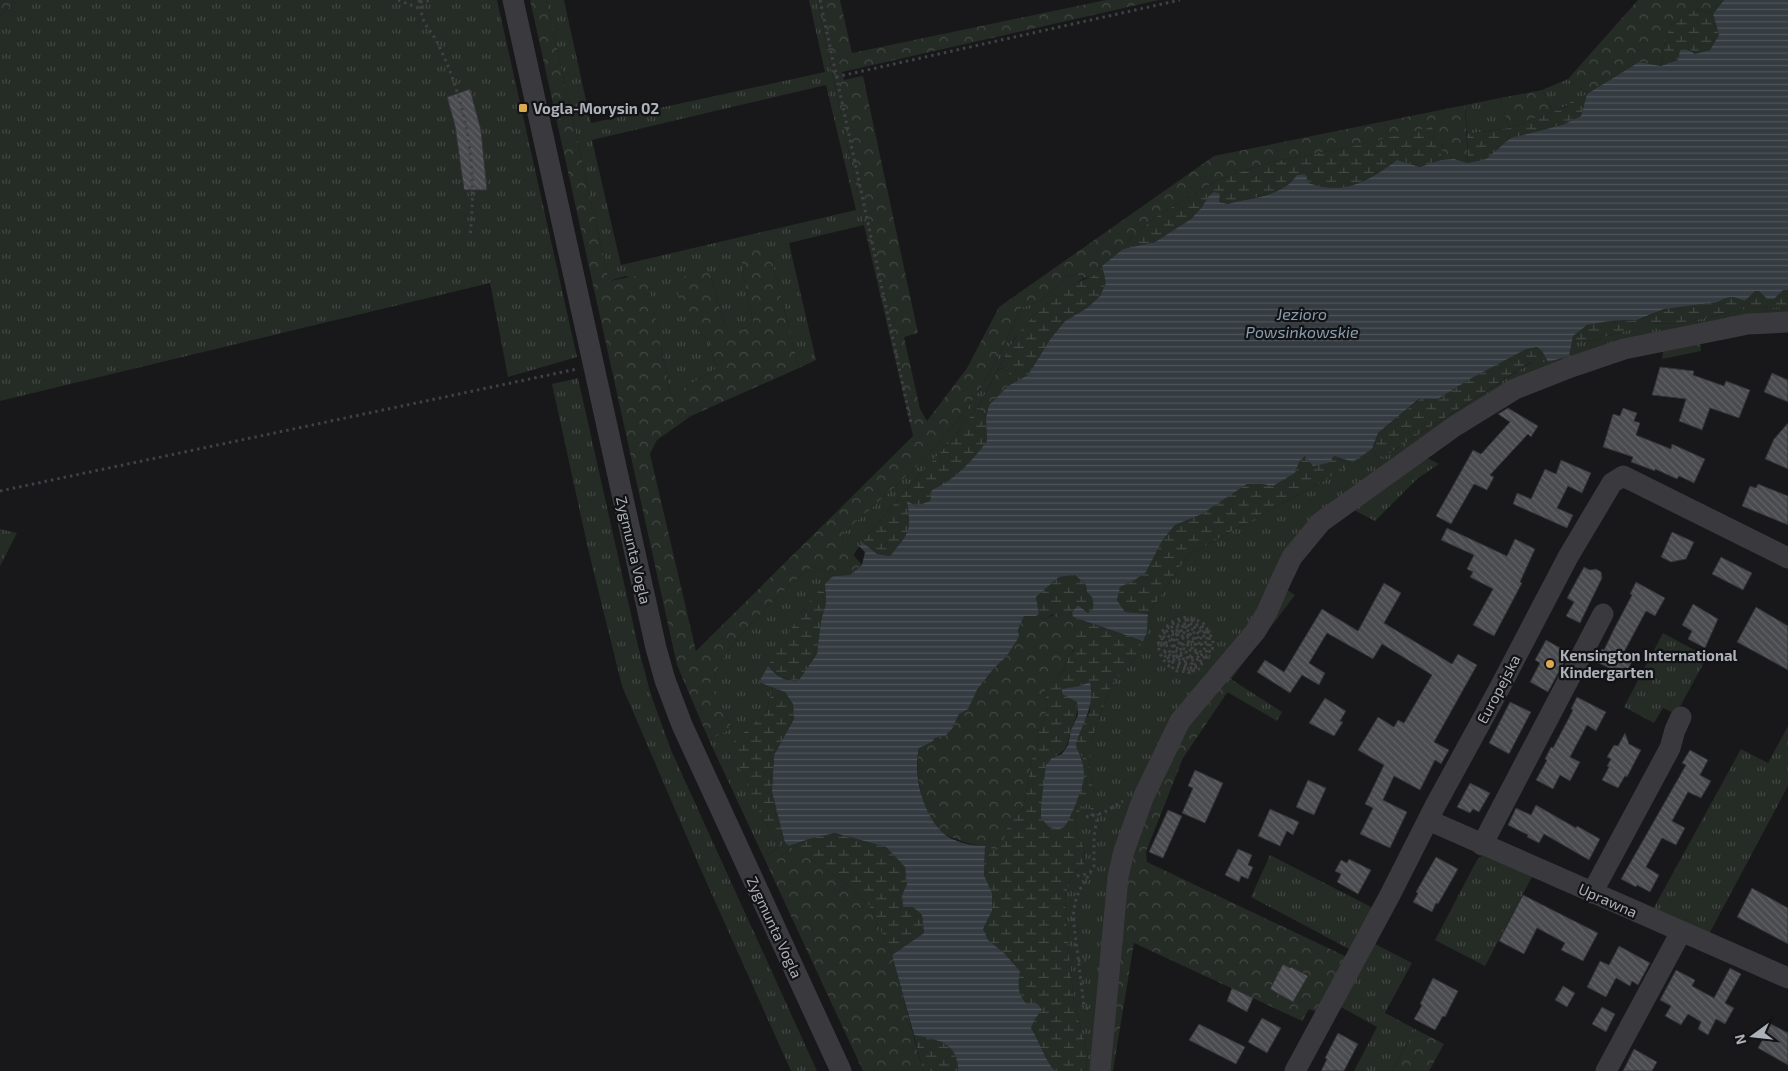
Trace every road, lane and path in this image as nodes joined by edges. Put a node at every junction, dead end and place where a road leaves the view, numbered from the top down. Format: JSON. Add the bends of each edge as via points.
{"nodes":[{"id":1,"x":398,"y":0,"type":"edge"},
{"id":2,"x":432,"y":0,"type":"edge"},
{"id":3,"x":513,"y":0,"type":"edge"},
{"id":4,"x":820,"y":0,"type":"edge"},
{"id":5,"x":1180,"y":0,"type":"edge"},
{"id":6,"x":420,"y":1,"type":"edge"},
{"id":7,"x":421,"y":9,"type":"junction"},
{"id":8,"x":836,"y":77,"type":"junction"},
{"id":9,"x":470,"y":237,"type":"dead end"},
{"id":10,"x":1788,"y":322,"type":"edge"},
{"id":11,"x":592,"y":366,"type":"junction"},
{"id":12,"x":911,"y":423,"type":"dead end"},
{"id":13,"x":0,"y":491,"type":"edge"},
{"id":14,"x":1788,"y":558,"type":"edge"},
{"id":15,"x":1603,"y":614,"type":"dead end"},
{"id":16,"x":1188,"y":644,"type":"dead end"},
{"id":17,"x":1189,"y":674,"type":"dead end"},
{"id":18,"x":1681,"y":717,"type":"dead end"},
{"id":19,"x":1143,"y":798,"type":"junction"},
{"id":20,"x":1092,"y":808,"type":"dead end"},
{"id":21,"x":1098,"y":814,"type":"junction"},
{"id":22,"x":1092,"y":816,"type":"junction"},
{"id":23,"x":1086,"y":817,"type":"dead end"},
{"id":24,"x":1428,"y":820,"type":"junction"},
{"id":25,"x":1482,"y":845,"type":"junction"},
{"id":26,"x":1092,"y":873,"type":"junction"},
{"id":27,"x":1077,"y":876,"type":"dead end"},
{"id":28,"x":1592,"y":893,"type":"junction"},
{"id":29,"x":1681,"y":932,"type":"junction"},
{"id":30,"x":1086,"y":960,"type":"dead end"},
{"id":31,"x":1078,"y":961,"type":"junction"},
{"id":32,"x":1788,"y":978,"type":"edge"},
{"id":33,"x":1105,"y":1020,"type":"junction"},
{"id":34,"x":1302,"y":1067,"type":"edge"},
{"id":35,"x":841,"y":1071,"type":"edge"},
{"id":36,"x":1100,"y":1071,"type":"edge"},
{"id":37,"x":1606,"y":1071,"type":"edge"}],
"edges":[{"from":1,"to":7,"type":"path"},
{"from":2,"to":6,"type":"path"},
{"from":3,"to":11,"type":"street","name":"Zygmunta Vogla"},
{"from":4,"to":8,"type":"path"},
{"from":5,"to":8,"type":"path"},
{"from":6,"to":7,"type":"path"},
{"from":7,"to":9,"type":"path","via":[[450,73],[466,127],[473,183]]},
{"from":8,"to":12,"type":"path"},
{"from":10,"to":19,"type":"street","via":[[1748,324],[1624,349],[1515,389],[1455,426],[1340,507],[1313,530],[1292,557],[1255,632],[1180,721]]},
{"from":11,"to":13,"type":"path"},
{"from":11,"to":35,"type":"street","name":"Zygmunta Vogla","via":[[665,680],[682,725]]},
{"from":14,"to":24,"type":"street","name":"Europejska","via":[[1623,476],[1612,482],[1568,557]]},
{"from":15,"to":25,"type":"street"},
{"from":16,"to":17,"type":"path","via":[[1187,637],[1193,642],[1192,651],[1199,649],[1201,653],[1191,661],[1198,652],[1190,656],[1190,650],[1181,647],[1183,638],[1178,643],[1186,654],[1174,648],[1180,655],[1188,658],[1181,658],[1172,651],[1172,639],[1180,631],[1191,631],[1196,634],[1200,643],[1187,632],[1177,636],[1174,646],[1178,638],[1187,634],[1197,646],[1202,644],[1198,632],[1185,625],[1197,628],[1205,639],[1204,652],[1191,664],[1193,666],[1202,660],[1203,663],[1193,668],[1194,671],[1206,664],[1213,650],[1210,631],[1211,648],[1204,660],[1208,641],[1199,626],[1208,628],[1202,622],[1190,618],[1197,625],[1189,622],[1175,625],[1166,635],[1165,646],[1171,631],[1182,625],[1183,628],[1173,633],[1169,645],[1163,647],[1163,634],[1168,628],[1188,619],[1172,621],[1162,632],[1159,648],[1169,666],[1171,664],[1163,653],[1166,649],[1180,661],[1188,662],[1181,664],[1165,652],[1176,665],[1191,668],[1172,668]]},
{"from":18,"to":28,"type":"street","via":[[1670,748]]},
{"from":19,"to":21,"type":"path","via":[[1124,800]]},
{"from":19,"to":33,"type":"street","via":[[1118,877]]},
{"from":20,"to":22,"type":"path"},
{"from":21,"to":22,"type":"path"},
{"from":21,"to":26,"type":"path","via":[[1094,836],[1096,859]]},
{"from":22,"to":23,"type":"path"},
{"from":24,"to":25,"type":"street","name":"Uprawna"},
{"from":24,"to":34,"type":"street","name":"Europejska"},
{"from":25,"to":28,"type":"street","name":"Uprawna"},
{"from":26,"to":27,"type":"path"},
{"from":26,"to":31,"type":"path","via":[[1075,903],[1073,917]]},
{"from":28,"to":29,"type":"street","name":"Uprawna"},
{"from":29,"to":32,"type":"street","name":"Uprawna"},
{"from":29,"to":37,"type":"street"},
{"from":30,"to":31,"type":"path"},
{"from":31,"to":33,"type":"path","via":[[1084,1006]]},
{"from":33,"to":36,"type":"street"}]}
